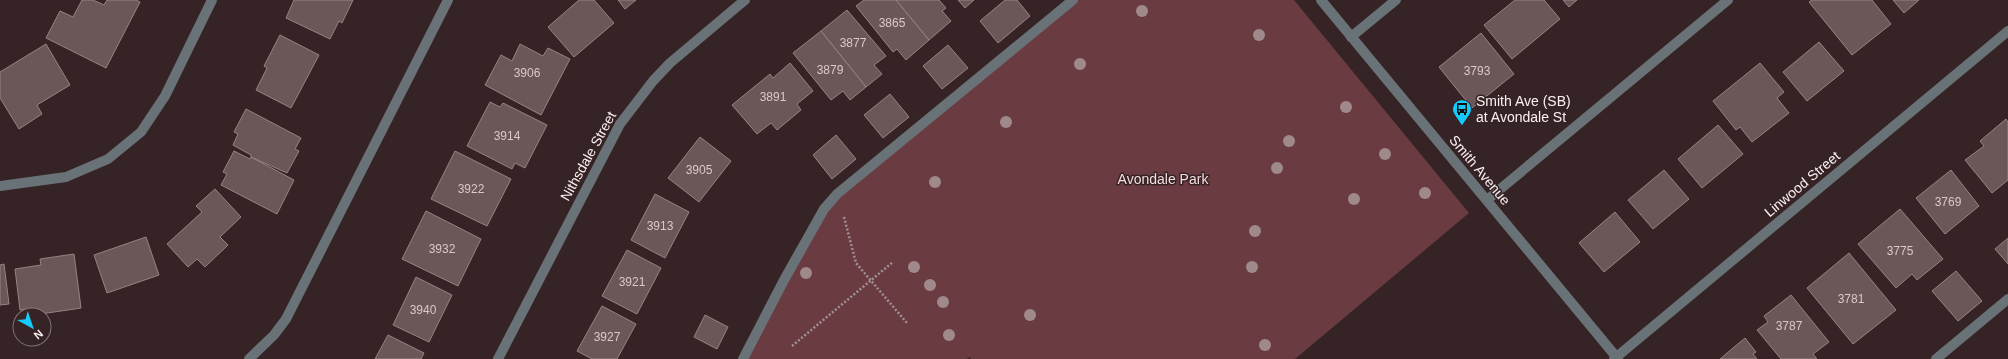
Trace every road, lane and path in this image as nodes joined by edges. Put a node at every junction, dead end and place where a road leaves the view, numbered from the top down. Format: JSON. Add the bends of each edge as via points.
{"nodes":[{"id":1,"x":212,"y":0,"type":"edge"},
{"id":2,"x":448,"y":0,"type":"edge"},
{"id":3,"x":745,"y":0,"type":"edge"},
{"id":4,"x":1073,"y":0,"type":"edge"},
{"id":5,"x":1321,"y":0,"type":"edge"},
{"id":6,"x":1396,"y":0,"type":"edge"},
{"id":7,"x":1728,"y":0,"type":"edge"},
{"id":8,"x":2008,"y":31,"type":"edge"},
{"id":9,"x":1351,"y":37,"type":"junction"},
{"id":10,"x":0,"y":186,"type":"edge"},
{"id":11,"x":837,"y":194,"type":"junction"},
{"id":12,"x":1486,"y":200,"type":"junction"},
{"id":13,"x":893,"y":262,"type":"dead end"},
{"id":14,"x":871,"y":280,"type":"junction"},
{"id":15,"x":2008,"y":300,"type":"edge"},
{"id":16,"x":907,"y":323,"type":"dead end"},
{"id":17,"x":792,"y":346,"type":"dead end"},
{"id":18,"x":1616,"y":358,"type":"edge"},
{"id":19,"x":249,"y":359,"type":"edge"},
{"id":20,"x":498,"y":359,"type":"edge"},
{"id":21,"x":743,"y":359,"type":"edge"},
{"id":22,"x":1936,"y":359,"type":"edge"}],
"edges":[{"from":1,"to":10,"type":"street","via":[[165,96],[141,132],[108,159],[66,177]]},
{"from":2,"to":19,"type":"street","via":[[286,319],[274,335]]},
{"from":3,"to":20,"type":"street","name":"Nithsdale Street","via":[[670,63],[620,124]]},
{"from":4,"to":11,"type":"street"},
{"from":5,"to":9,"type":"street","name":"Smith Avenue"},
{"from":6,"to":9,"type":"street"},
{"from":7,"to":12,"type":"street"},
{"from":8,"to":18,"type":"street","name":"Linwood Street"},
{"from":9,"to":12,"type":"street","name":"Smith Avenue"},
{"from":11,"to":14,"type":"path","via":[[856,263]]},
{"from":11,"to":21,"type":"street","via":[[820,216]]},
{"from":12,"to":18,"type":"street","name":"Smith Avenue"},
{"from":13,"to":14,"type":"path"},
{"from":14,"to":16,"type":"path"},
{"from":14,"to":17,"type":"path"},
{"from":15,"to":22,"type":"street"}]}
